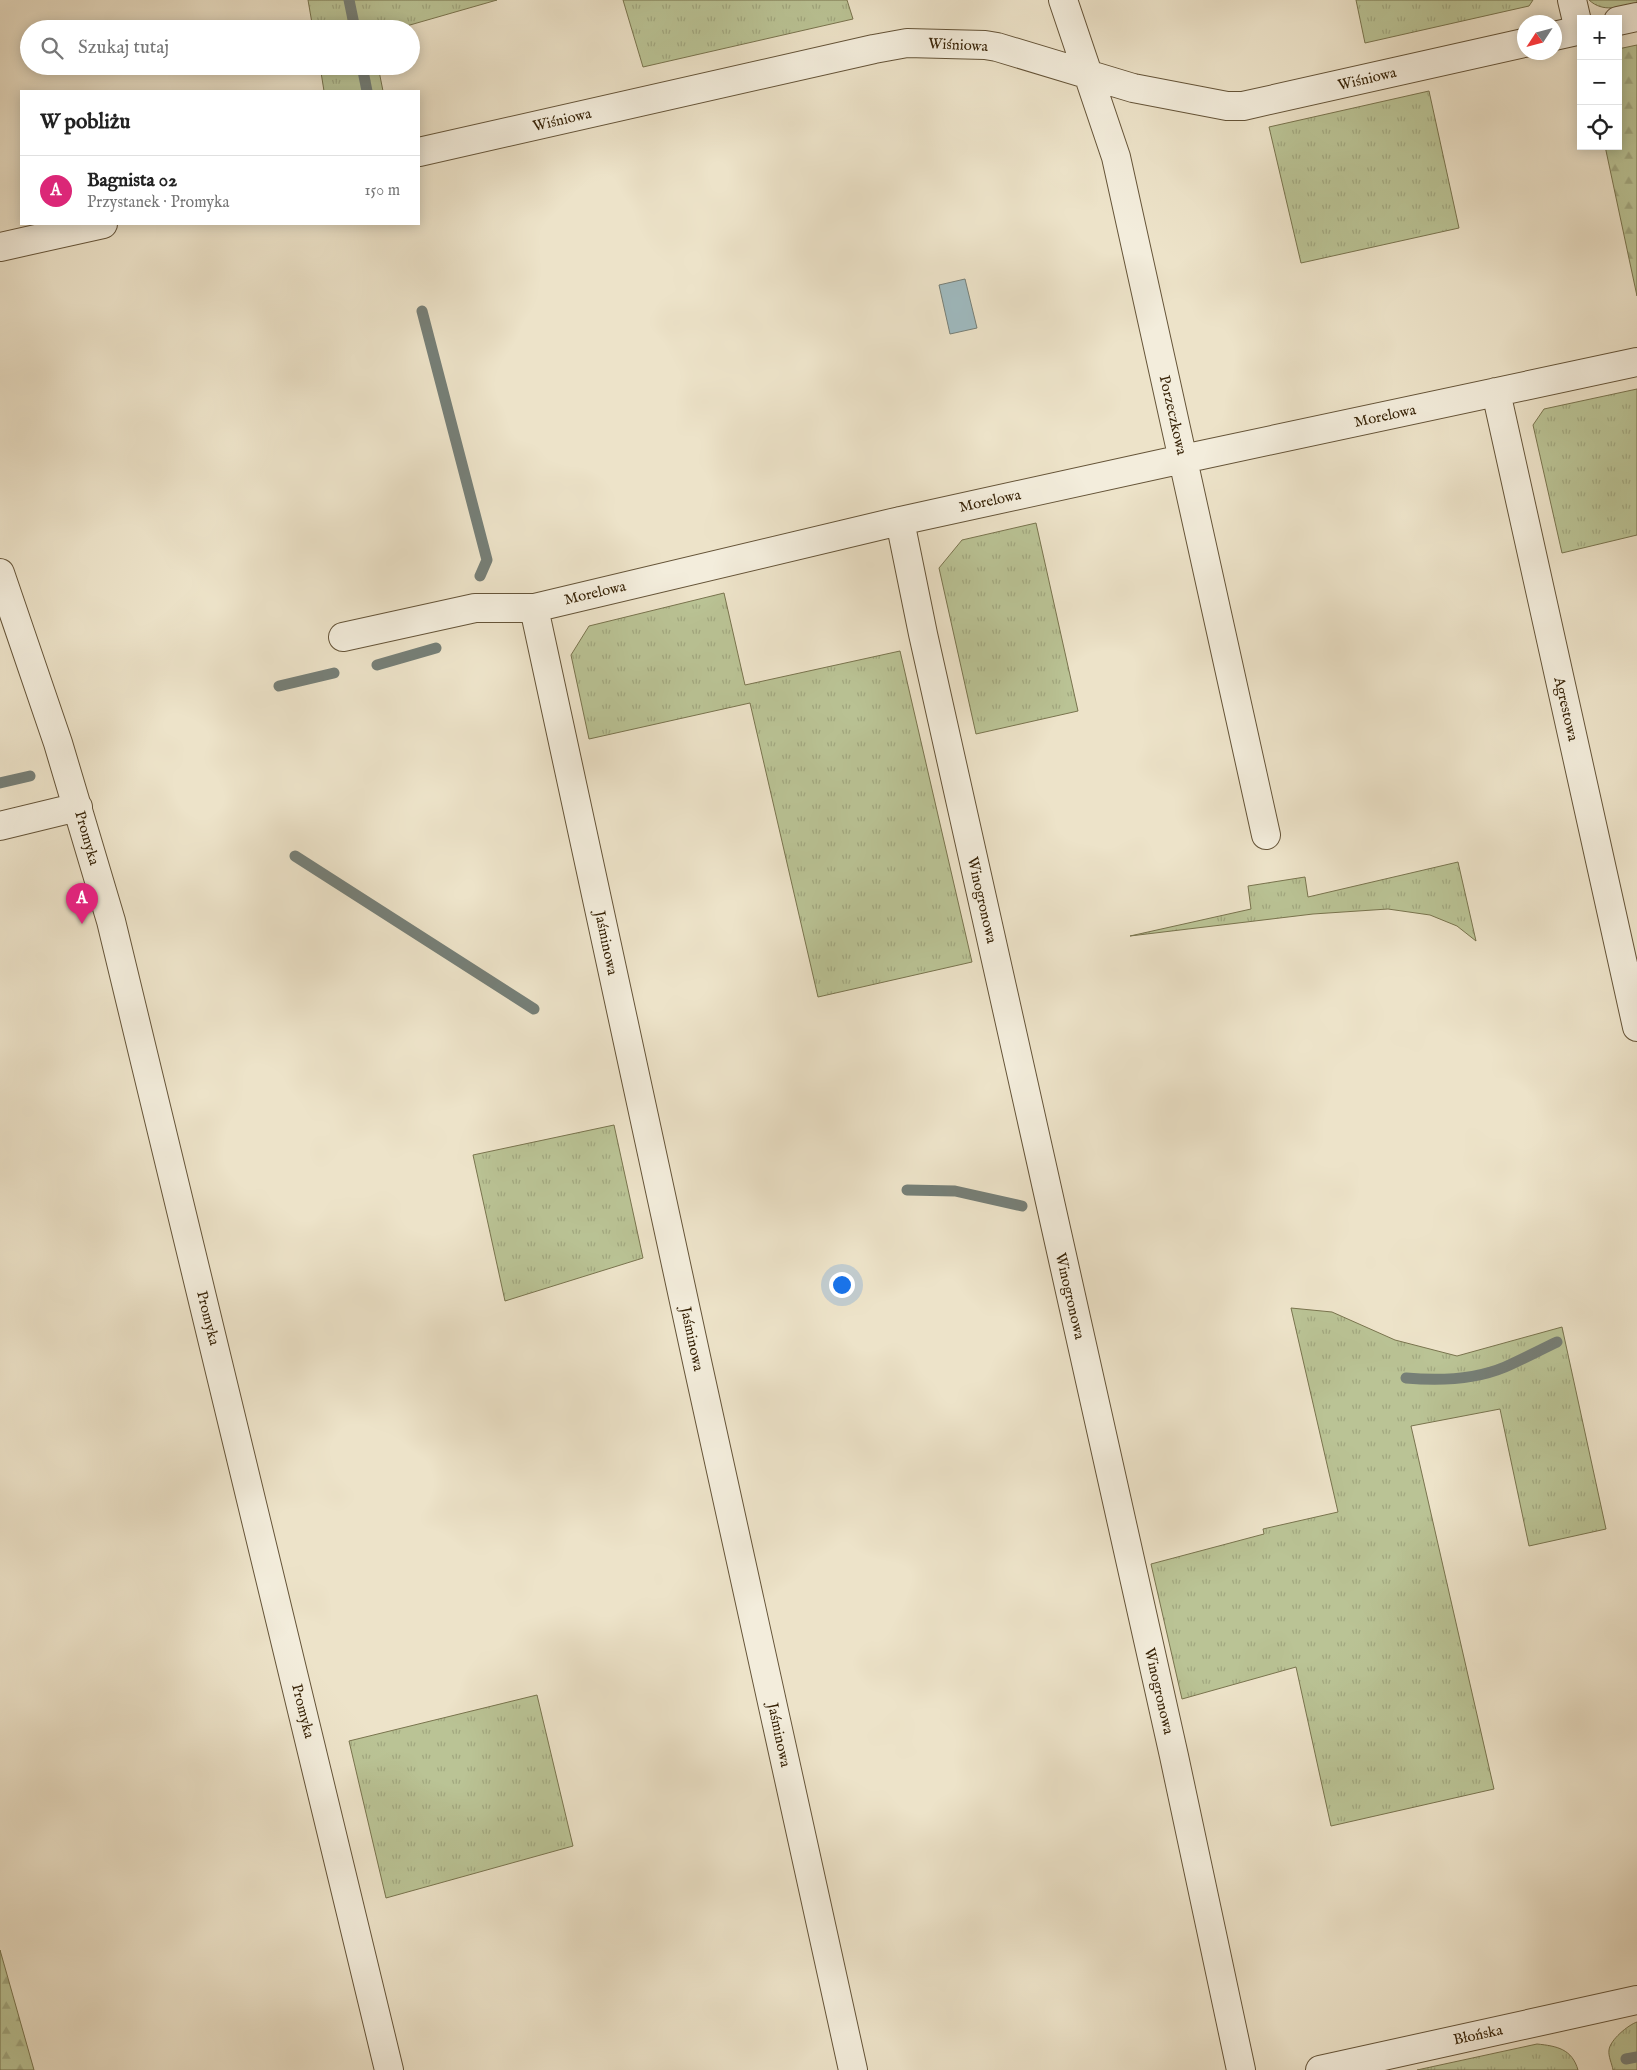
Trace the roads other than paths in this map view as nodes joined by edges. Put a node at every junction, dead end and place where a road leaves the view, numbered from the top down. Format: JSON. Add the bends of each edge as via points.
{"nodes":[{"id":1,"x":1063,"y":0,"type":"edge"},
{"id":2,"x":1572,"y":0,"type":"edge"},
{"id":3,"x":1637,"y":17,"type":"edge"},
{"id":4,"x":1622,"y":20,"type":"edge"},
{"id":5,"x":1571,"y":32,"type":"edge"},
{"id":6,"x":1517,"y":45,"type":"edge"},
{"id":7,"x":1088,"y":74,"type":"junction"},
{"id":8,"x":420,"y":152,"type":"edge"},
{"id":9,"x":98,"y":225,"type":"edge"},
{"id":10,"x":0,"y":246,"type":"edge"},
{"id":11,"x":1637,"y":362,"type":"edge"},
{"id":12,"x":1496,"y":392,"type":"junction"},
{"id":13,"x":1183,"y":459,"type":"junction"},
{"id":14,"x":900,"y":521,"type":"junction"},
{"id":15,"x":0,"y":573,"type":"edge"},
{"id":16,"x":534,"y":608,"type":"junction"},
{"id":17,"x":343,"y":637,"type":"dead end"},
{"id":18,"x":78,"y":807,"type":"junction"},
{"id":19,"x":0,"y":826,"type":"edge"},
{"id":20,"x":1266,"y":835,"type":"dead end"},
{"id":21,"x":1637,"y":1027,"type":"edge"},
{"id":22,"x":1637,"y":2000,"type":"edge"},
{"id":23,"x":389,"y":2070,"type":"edge"},
{"id":24,"x":853,"y":2070,"type":"edge"},
{"id":25,"x":1241,"y":2070,"type":"edge"},
{"id":26,"x":1320,"y":2070,"type":"edge"}],
"edges":[{"from":1,"to":7,"type":"street","name":"Porzeczkowa"},
{"from":2,"to":5,"type":"street"},
{"from":3,"to":4,"type":"street"},
{"from":6,"to":7,"type":"street","name":"Wiśniowa","via":[[1243,106],[1227,106],[1133,88]]},
{"from":7,"to":8,"type":"street","name":"Wiśniowa","via":[[997,47],[907,43]]},
{"from":7,"to":13,"type":"street","name":"Porzeczkowa","via":[[1116,157]]},
{"from":9,"to":10,"type":"street"},
{"from":11,"to":12,"type":"street","name":"Morelowa"},
{"from":12,"to":13,"type":"street","name":"Morelowa"},
{"from":12,"to":21,"type":"street","name":"Agrestowa"},
{"from":13,"to":14,"type":"street","name":"Morelowa"},
{"from":13,"to":20,"type":"street","name":"Porzeczkowa"},
{"from":14,"to":16,"type":"street","name":"Morelowa"},
{"from":14,"to":25,"type":"street","name":"Winogronowa"},
{"from":15,"to":18,"type":"street","name":"Promyka","via":[[35,670]]},
{"from":16,"to":17,"type":"street","name":"Morelowa","via":[[475,608]]},
{"from":16,"to":24,"type":"street","name":"Jaśminowa"},
{"from":18,"to":19,"type":"street"},
{"from":18,"to":23,"type":"street","name":"Promyka","via":[[121,960]]},
{"from":22,"to":26,"type":"street","name":"Błońska"}]}
